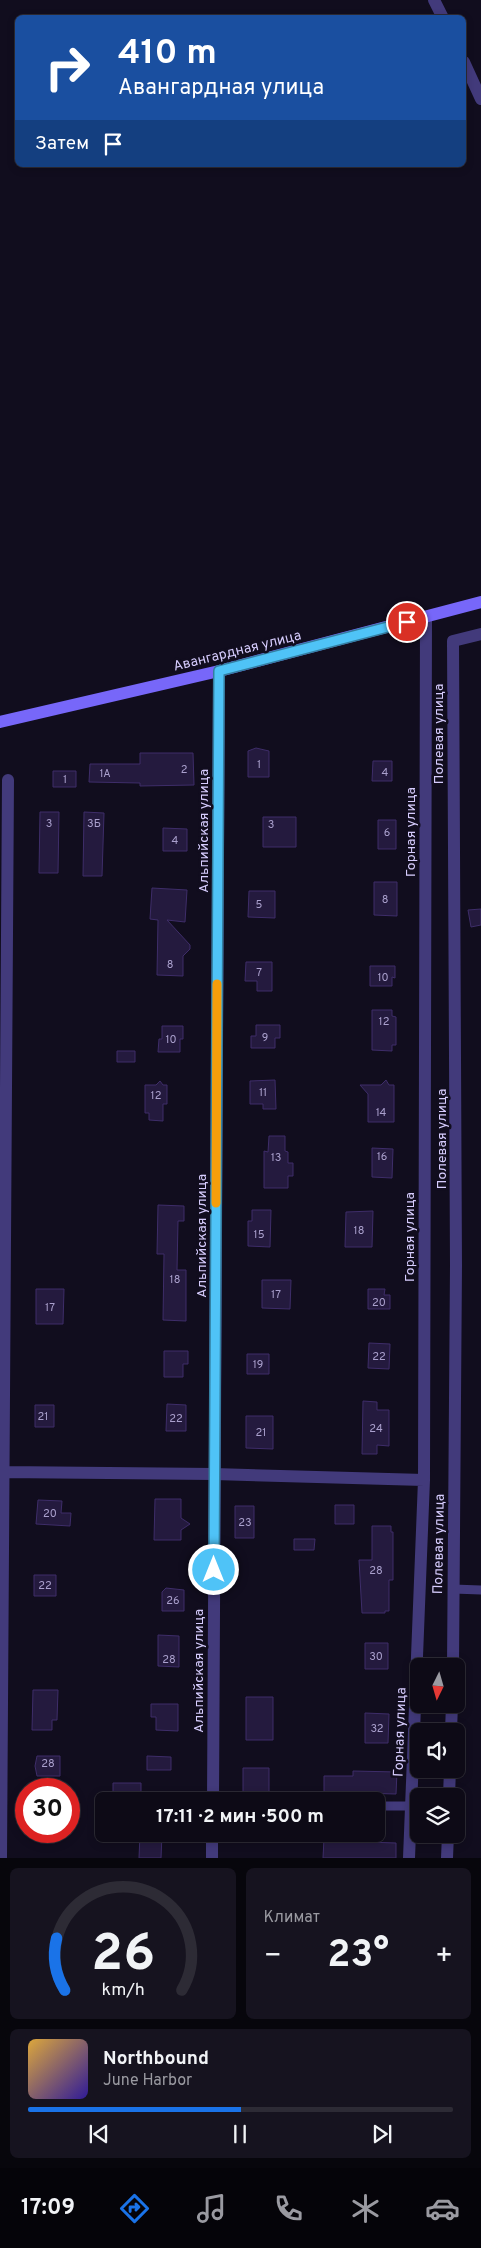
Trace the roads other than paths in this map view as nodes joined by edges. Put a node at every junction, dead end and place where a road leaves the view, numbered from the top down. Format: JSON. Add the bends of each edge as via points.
{"nodes":[{"id":1,"x":434,"y":0,"type":"edge"},
{"id":2,"x":442,"y":15,"type":"edge"},
{"id":3,"x":466,"y":66,"type":"edge"},
{"id":4,"x":481,"y":99,"type":"edge"},
{"id":5,"x":481,"y":602,"type":"edge"},
{"id":6,"x":426,"y":616,"type":"junction"},
{"id":7,"x":481,"y":634,"type":"edge"},
{"id":8,"x":219,"y":671,"type":"junction"},
{"id":9,"x":0,"y":722,"type":"edge"},
{"id":10,"x":8,"y":780,"type":"dead end"},
{"id":11,"x":3,"y":1472,"type":"junction"},
{"id":12,"x":214,"y":1474,"type":"junction"},
{"id":13,"x":424,"y":1480,"type":"junction"},
{"id":14,"x":453,"y":1588,"type":"junction"},
{"id":15,"x":481,"y":1590,"type":"edge"},
{"id":16,"x":453,"y":1658,"type":"edge"},
{"id":17,"x":412,"y":1788,"type":"edge"},
{"id":18,"x":213,"y":1792,"type":"edge"},
{"id":19,"x":385,"y":1806,"type":"edge"},
{"id":20,"x":410,"y":1806,"type":"edge"},
{"id":21,"x":410,"y":1832,"type":"edge"},
{"id":22,"x":212,"y":1842,"type":"edge"},
{"id":23,"x":448,"y":1843,"type":"edge"},
{"id":24,"x":1,"y":1858,"type":"edge"},
{"id":25,"x":212,"y":1858,"type":"edge"},
{"id":26,"x":409,"y":1858,"type":"edge"},
{"id":27,"x":447,"y":1858,"type":"edge"}],
"edges":[{"from":1,"to":2,"type":"street"},
{"from":3,"to":4,"type":"street"},
{"from":5,"to":6,"type":"main road","name":"Авангардная улица"},
{"from":6,"to":8,"type":"main road","name":"Авангардная улица"},
{"from":6,"to":13,"type":"street","name":"Горная улица"},
{"from":7,"to":14,"type":"street","name":"Полевая улица","via":[[453,641],[456,1245]]},
{"from":8,"to":9,"type":"main road","name":"Авангардная улица"},
{"from":8,"to":12,"type":"street","name":"Альпийская улица"},
{"from":10,"to":11,"type":"street"},
{"from":11,"to":12,"type":"street"},
{"from":11,"to":24,"type":"street"},
{"from":12,"to":13,"type":"street"},
{"from":12,"to":18,"type":"street","name":"Альпийская улица"},
{"from":13,"to":17,"type":"street","name":"Горная улица"},
{"from":14,"to":15,"type":"lane"},
{"from":14,"to":16,"type":"street","name":"Полевая улица"},
{"from":19,"to":20,"type":"lane"},
{"from":21,"to":26,"type":"street","name":"Горная улица"},
{"from":22,"to":25,"type":"street"},
{"from":23,"to":27,"type":"street"}]}
